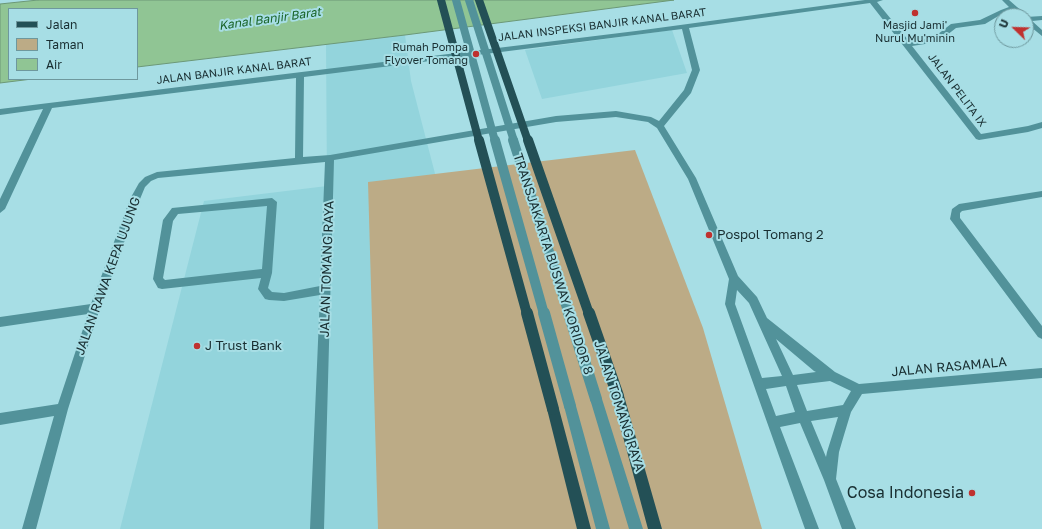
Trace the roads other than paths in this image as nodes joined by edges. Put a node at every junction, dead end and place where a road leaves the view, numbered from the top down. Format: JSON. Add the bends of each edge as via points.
{"nodes":[{"id":1,"x":441,"y":0,"type":"edge"},
{"id":2,"x":456,"y":0,"type":"edge"},
{"id":3,"x":469,"y":0,"type":"edge"},
{"id":4,"x":479,"y":0,"type":"edge"},
{"id":5,"x":876,"y":0,"type":"edge"},
{"id":6,"x":1005,"y":0,"type":"edge"},
{"id":7,"x":1015,"y":8,"type":"edge"},
{"id":8,"x":994,"y":16,"type":"edge"},
{"id":9,"x":685,"y":26,"type":"junction"},
{"id":10,"x":1034,"y":26,"type":"edge"},
{"id":11,"x":1042,"y":34,"type":"edge"},
{"id":12,"x":907,"y":44,"type":"junction"},
{"id":13,"x":327,"y":70,"type":"joint"},
{"id":14,"x":300,"y":74,"type":"junction"},
{"id":15,"x":49,"y":106,"type":"junction"},
{"id":16,"x":0,"y":112,"type":"edge"},
{"id":17,"x":1042,"y":125,"type":"edge"},
{"id":18,"x":660,"y":126,"type":"junction"},
{"id":19,"x":330,"y":158,"type":"junction"},
{"id":20,"x":299,"y":161,"type":"junction"},
{"id":21,"x":1042,"y":194,"type":"edge"},
{"id":22,"x":0,"y":209,"type":"edge"},
{"id":23,"x":267,"y":274,"type":"junction"},
{"id":24,"x":734,"y":279,"type":"junction"},
{"id":25,"x":326,"y":289,"type":"junction"},
{"id":26,"x":95,"y":308,"type":"junction"},
{"id":27,"x":762,"y":320,"type":"junction"},
{"id":28,"x":0,"y":322,"type":"edge"},
{"id":29,"x":1042,"y":334,"type":"edge"},
{"id":30,"x":1042,"y":373,"type":"edge"},
{"id":31,"x":831,"y":376,"type":"junction"},
{"id":32,"x":790,"y":381,"type":"junction"},
{"id":33,"x":760,"y":384,"type":"junction"},
{"id":34,"x":859,"y":389,"type":"junction"},
{"id":35,"x":62,"y":409,"type":"junction"},
{"id":36,"x":846,"y":410,"type":"junction"},
{"id":37,"x":803,"y":417,"type":"junction"},
{"id":38,"x":0,"y":418,"type":"edge"},
{"id":39,"x":772,"y":422,"type":"junction"},
{"id":40,"x":830,"y":479,"type":"junction"},
{"id":41,"x":29,"y":529,"type":"edge"},
{"id":42,"x":317,"y":529,"type":"edge"},
{"id":43,"x":584,"y":529,"type":"edge"},
{"id":44,"x":603,"y":529,"type":"edge"},
{"id":45,"x":636,"y":529,"type":"edge"},
{"id":46,"x":655,"y":529,"type":"edge"},
{"id":47,"x":812,"y":529,"type":"edge"},
{"id":48,"x":849,"y":529,"type":"edge"}],
"edges":[{"from":1,"to":43,"type":"main road","bridge":true},
{"from":2,"to":44,"type":"street","name":"TRANSJAKARTA BUSWAY KORIDOR 8","bridge":true},
{"from":3,"to":45,"type":"street","name":"TRANSJAKARTA BUSWAY KORIDOR 8","bridge":true},
{"from":4,"to":46,"type":"main road","name":"JALAN TOMANG RAYA","bridge":true,"via":[[618,396]]},
{"from":5,"to":9,"type":"street","name":"JALAN INSPEKSI BANJIR KANAL BARAT"},
{"from":5,"to":12,"type":"street","name":"JALAN PELITA IX"},
{"from":6,"to":7,"type":"street"},
{"from":8,"to":12,"type":"street","via":[[982,22],[954,26],[935,40]]},
{"from":9,"to":13,"type":"street","name":"JALAN INSPEKSI BANJIR KANAL BARAT"},
{"from":9,"to":18,"type":"street","via":[[696,70],[688,91]]},
{"from":10,"to":11,"type":"street"},
{"from":12,"to":17,"type":"street","name":"JALAN PELITA IX","via":[[979,137]]},
{"from":13,"to":14,"type":"street","name":"JALAN BANJIR KANAL BARAT"},
{"from":14,"to":15,"type":"street","name":"JALAN BANJIR KANAL BARAT"},
{"from":14,"to":20,"type":"street"},
{"from":15,"to":16,"type":"street","name":"JALAN BANJIR KANAL BARAT"},
{"from":15,"to":22,"type":"street"},
{"from":18,"to":19,"type":"street","via":[[651,120],[616,114],[556,119]]},
{"from":18,"to":24,"type":"street","via":[[692,178]]},
{"from":19,"to":20,"type":"street","name":"JALAN RAWA KEPA UJUNG"},
{"from":19,"to":25,"type":"street","name":"JALAN TOMANG RAYA"},
{"from":20,"to":26,"type":"street","name":"JALAN RAWA KEPA UJUNG","via":[[157,175],[148,179],[135,199]]},
{"from":21,"to":29,"type":"street","via":[[959,208],[955,212],[955,219]]},
{"from":23,"to":23,"type":"street","via":[[272,202],[175,211],[168,220],[158,279],[162,285]]},
{"from":23,"to":25,"type":"street","via":[[263,289],[269,296],[284,297]]},
{"from":24,"to":27,"type":"street","via":[[753,300]]},
{"from":24,"to":33,"type":"street","via":[[730,304]]},
{"from":25,"to":42,"type":"street","name":"JALAN TOMANG RAYA"},
{"from":26,"to":28,"type":"street"},
{"from":26,"to":35,"type":"street","name":"JALAN RAWA KEPA UJUNG"},
{"from":27,"to":31,"type":"street","name":"JALAN RASAMALA"},
{"from":27,"to":32,"type":"street"},
{"from":30,"to":34,"type":"street","name":"JALAN RASAMALA"},
{"from":31,"to":32,"type":"street"},
{"from":31,"to":34,"type":"street","name":"JALAN RASAMALA"},
{"from":32,"to":33,"type":"street"},
{"from":32,"to":37,"type":"street"},
{"from":33,"to":39,"type":"street"},
{"from":34,"to":36,"type":"street"},
{"from":35,"to":38,"type":"street"},
{"from":35,"to":41,"type":"street","name":"JALAN RAWA KEPA UJUNG"},
{"from":36,"to":37,"type":"street"},
{"from":36,"to":40,"type":"street","via":[[833,452]]},
{"from":37,"to":39,"type":"street"},
{"from":37,"to":40,"type":"street"},
{"from":39,"to":47,"type":"street"},
{"from":40,"to":48,"type":"street"}]}
